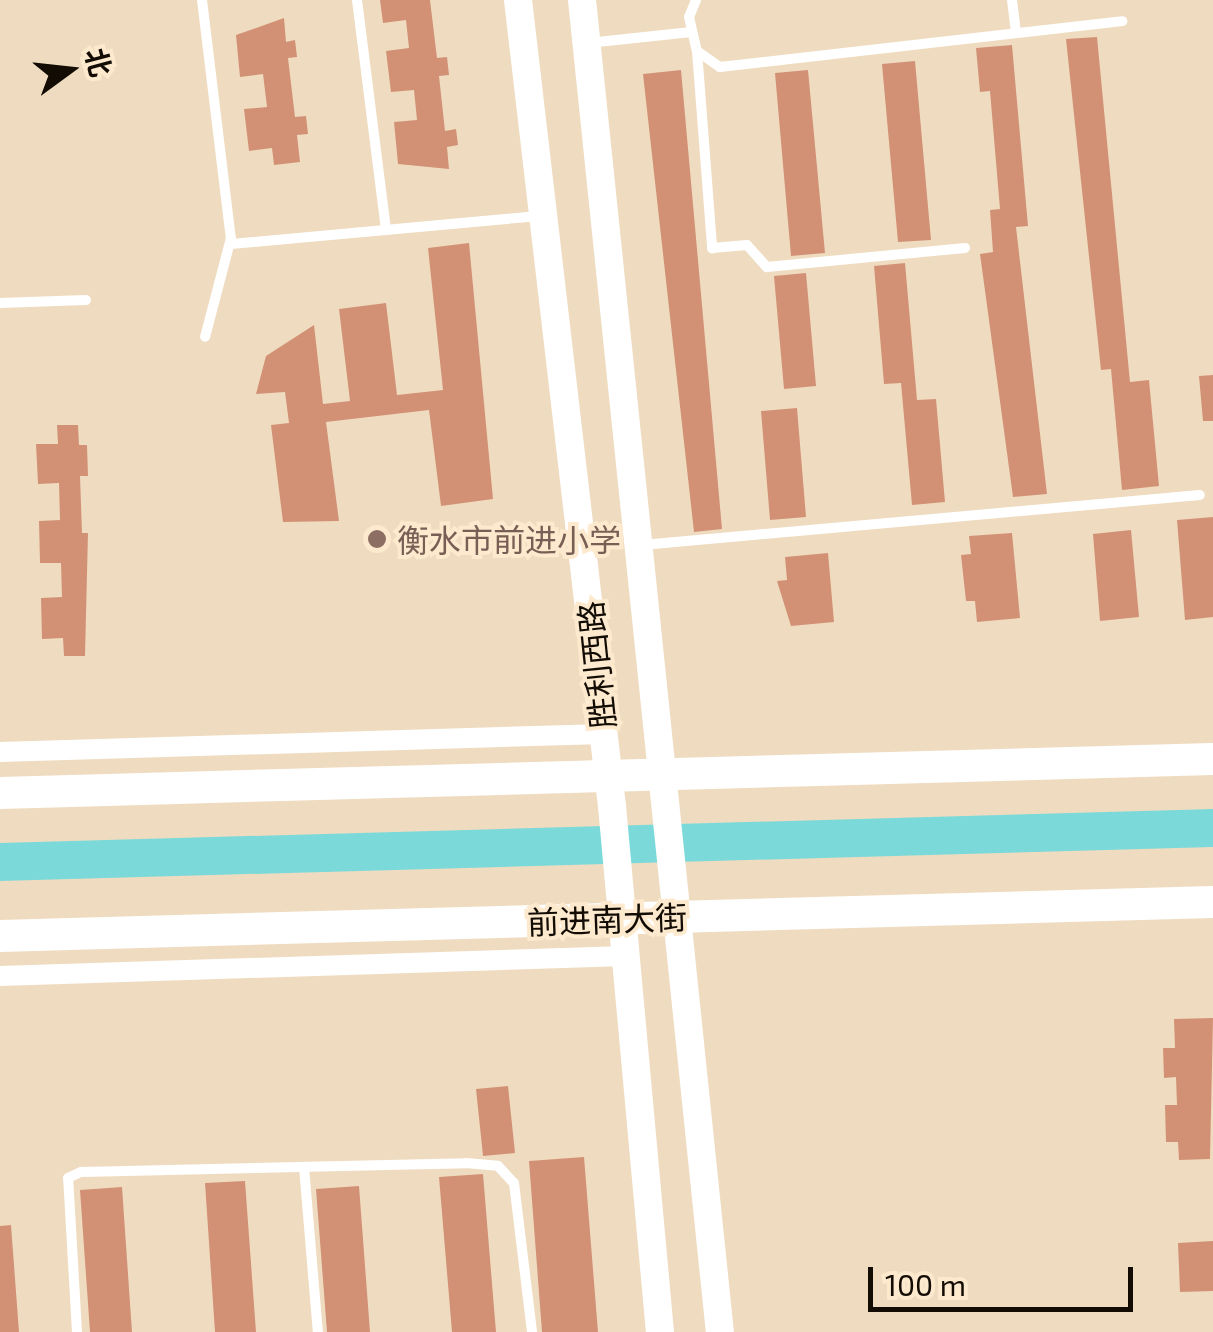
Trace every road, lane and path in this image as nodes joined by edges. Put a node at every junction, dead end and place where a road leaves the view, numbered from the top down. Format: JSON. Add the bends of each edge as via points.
{"nodes":[{"id":1,"x":202,"y":0,"type":"edge"},
{"id":2,"x":357,"y":0,"type":"edge"},
{"id":3,"x":518,"y":0,"type":"edge"},
{"id":4,"x":582,"y":0,"type":"edge"},
{"id":5,"x":696,"y":0,"type":"edge"},
{"id":6,"x":1012,"y":0,"type":"edge"},
{"id":7,"x":1122,"y":21,"type":"dead end"},
{"id":8,"x":691,"y":32,"type":"junction"},
{"id":9,"x":1016,"y":33,"type":"junction"},
{"id":10,"x":587,"y":43,"type":"junction"},
{"id":11,"x":697,"y":51,"type":"junction"},
{"id":12,"x":544,"y":216,"type":"junction"},
{"id":13,"x":386,"y":230,"type":"junction"},
{"id":14,"x":231,"y":244,"type":"junction"},
{"id":15,"x":966,"y":248,"type":"dead end"},
{"id":16,"x":86,"y":300,"type":"dead end"},
{"id":17,"x":0,"y":303,"type":"edge"},
{"id":18,"x":205,"y":337,"type":"dead end"},
{"id":19,"x":1200,"y":495,"type":"dead end"},
{"id":20,"x":642,"y":545,"type":"junction"},
{"id":21,"x":604,"y":734,"type":"junction"},
{"id":22,"x":0,"y":752,"type":"edge"},
{"id":23,"x":1213,"y":759,"type":"edge"},
{"id":24,"x":668,"y":787,"type":"junction"},
{"id":25,"x":610,"y":791,"type":"junction"},
{"id":26,"x":0,"y":793,"type":"edge"},
{"id":27,"x":1213,"y":902,"type":"edge"},
{"id":28,"x":681,"y":917,"type":"junction"},
{"id":29,"x":622,"y":918,"type":"junction"},
{"id":30,"x":0,"y":936,"type":"edge"},
{"id":31,"x":626,"y":956,"type":"junction"},
{"id":32,"x":0,"y":976,"type":"edge"},
{"id":33,"x":304,"y":1167,"type":"junction"},
{"id":34,"x":77,"y":1332,"type":"edge"},
{"id":35,"x":318,"y":1332,"type":"edge"},
{"id":36,"x":532,"y":1332,"type":"edge"},
{"id":37,"x":660,"y":1332,"type":"edge"},
{"id":38,"x":720,"y":1332,"type":"edge"}],
"edges":[{"from":1,"to":14,"type":"lane"},
{"from":2,"to":13,"type":"lane"},
{"from":3,"to":12,"type":"main road","name":"胜利西路"},
{"from":4,"to":10,"type":"main road","name":"胜利西路"},
{"from":5,"to":8,"type":"lane"},
{"from":6,"to":9,"type":"lane"},
{"from":7,"to":9,"type":"lane"},
{"from":8,"to":10,"type":"lane"},
{"from":8,"to":11,"type":"lane"},
{"from":9,"to":11,"type":"lane","via":[[720,67]]},
{"from":10,"to":20,"type":"main road","name":"胜利西路"},
{"from":11,"to":15,"type":"lane","via":[[712,248],[747,244],[768,268]]},
{"from":12,"to":13,"type":"lane"},
{"from":12,"to":21,"type":"main road","name":"胜利西路"},
{"from":13,"to":14,"type":"lane"},
{"from":14,"to":18,"type":"lane"},
{"from":16,"to":17,"type":"lane"},
{"from":19,"to":20,"type":"lane"},
{"from":20,"to":24,"type":"main road","name":"胜利西路"},
{"from":21,"to":22,"type":"street"},
{"from":21,"to":25,"type":"main road","name":"胜利西路"},
{"from":23,"to":24,"type":"main road"},
{"from":24,"to":25,"type":"main road"},
{"from":24,"to":28,"type":"main road","name":"胜利西路"},
{"from":25,"to":26,"type":"main road"},
{"from":25,"to":29,"type":"main road","name":"胜利西路"},
{"from":27,"to":28,"type":"main road","name":"前进南大街"},
{"from":28,"to":29,"type":"main road","name":"前进南大街"},
{"from":28,"to":38,"type":"main road","name":"胜利西路"},
{"from":29,"to":30,"type":"main road","name":"前进南大街"},
{"from":29,"to":31,"type":"main road","name":"胜利西路"},
{"from":31,"to":32,"type":"street"},
{"from":31,"to":37,"type":"main road","name":"胜利西路"},
{"from":33,"to":34,"type":"lane","via":[[68,1178]]},
{"from":33,"to":35,"type":"lane"},
{"from":33,"to":36,"type":"lane","via":[[498,1166],[521,1202]]}]}
